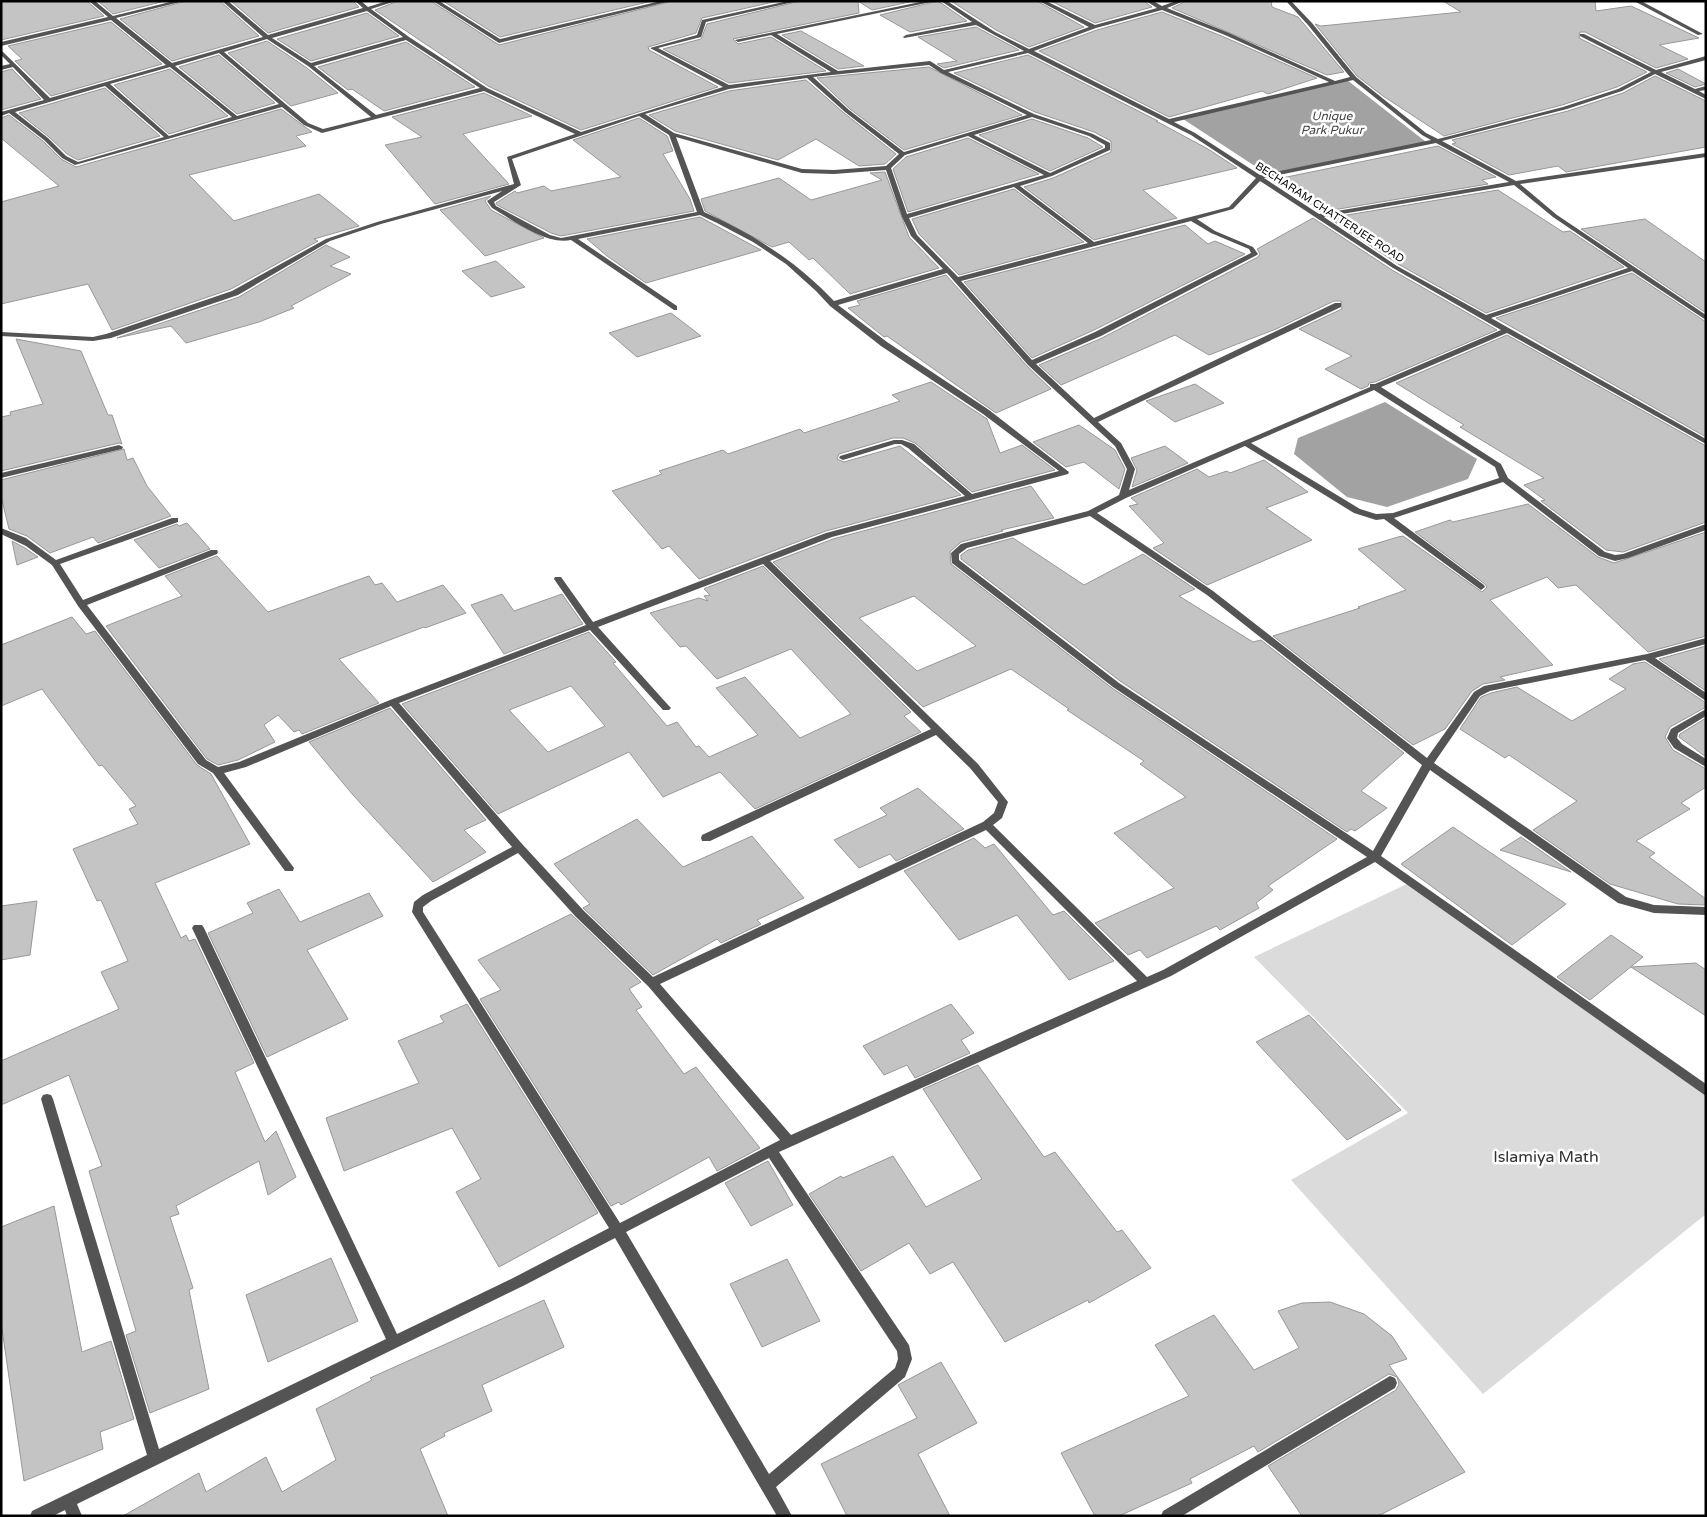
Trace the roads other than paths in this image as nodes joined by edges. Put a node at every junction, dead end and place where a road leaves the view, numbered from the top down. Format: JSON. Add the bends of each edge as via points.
{"nodes":[{"id":1,"x":91,"y":1,"type":"edge"},
{"id":2,"x":182,"y":1,"type":"edge"},
{"id":3,"x":224,"y":1,"type":"edge"},
{"id":4,"x":357,"y":1,"type":"edge"},
{"id":5,"x":394,"y":1,"type":"edge"},
{"id":6,"x":435,"y":1,"type":"edge"},
{"id":7,"x":647,"y":1,"type":"edge"},
{"id":8,"x":669,"y":1,"type":"edge"},
{"id":9,"x":796,"y":1,"type":"edge"},
{"id":10,"x":934,"y":1,"type":"edge"},
{"id":11,"x":1041,"y":1,"type":"edge"},
{"id":12,"x":1148,"y":1,"type":"edge"},
{"id":13,"x":1182,"y":1,"type":"edge"},
{"id":14,"x":1288,"y":1,"type":"edge"},
{"id":15,"x":1636,"y":1,"type":"edge"},
{"id":16,"x":946,"y":2,"type":"edge"},
{"id":17,"x":653,"y":5,"type":"junction"},
{"id":18,"x":1162,"y":8,"type":"junction"},
{"id":19,"x":368,"y":9,"type":"junction"},
{"id":20,"x":111,"y":18,"type":"junction"},
{"id":21,"x":977,"y":23,"type":"junction"},
{"id":22,"x":1094,"y":27,"type":"junction"},
{"id":23,"x":772,"y":33,"type":"junction"},
{"id":24,"x":1700,"y":34,"type":"dead end"},
{"id":25,"x":1582,"y":35,"type":"dead end"},
{"id":26,"x":267,"y":37,"type":"junction"},
{"id":27,"x":906,"y":37,"type":"dead end"},
{"id":28,"x":407,"y":38,"type":"junction"},
{"id":29,"x":738,"y":40,"type":"dead end"},
{"id":30,"x":1,"y":44,"type":"edge"},
{"id":31,"x":220,"y":51,"type":"junction"},
{"id":32,"x":1028,"y":51,"type":"junction"},
{"id":33,"x":1,"y":52,"type":"edge"},
{"id":34,"x":1706,"y":58,"type":"edge"},
{"id":35,"x":14,"y":65,"type":"junction"},
{"id":36,"x":170,"y":65,"type":"junction"},
{"id":37,"x":310,"y":65,"type":"junction"},
{"id":38,"x":1,"y":68,"type":"edge"},
{"id":39,"x":943,"y":72,"type":"junction"},
{"id":40,"x":1654,"y":72,"type":"junction"},
{"id":41,"x":837,"y":73,"type":"junction"},
{"id":42,"x":808,"y":76,"type":"junction"},
{"id":43,"x":1354,"y":78,"type":"junction"},
{"id":44,"x":1333,"y":82,"type":"junction"},
{"id":45,"x":106,"y":84,"type":"junction"},
{"id":46,"x":728,"y":87,"type":"junction"},
{"id":47,"x":1706,"y":88,"type":"edge"},
{"id":48,"x":485,"y":89,"type":"junction"},
{"id":49,"x":1694,"y":91,"type":"junction"},
{"id":50,"x":1706,"y":97,"type":"edge"},
{"id":51,"x":48,"y":100,"type":"junction"},
{"id":52,"x":284,"y":104,"type":"junction"},
{"id":53,"x":10,"y":111,"type":"junction"},
{"id":54,"x":1,"y":114,"type":"edge"},
{"id":55,"x":640,"y":114,"type":"junction"},
{"id":56,"x":1032,"y":115,"type":"junction"},
{"id":57,"x":375,"y":117,"type":"junction"},
{"id":58,"x":236,"y":118,"type":"junction"},
{"id":59,"x":1170,"y":121,"type":"junction"},
{"id":60,"x":580,"y":134,"type":"junction"},
{"id":61,"x":672,"y":134,"type":"junction"},
{"id":62,"x":970,"y":135,"type":"junction"},
{"id":63,"x":168,"y":138,"type":"junction"},
{"id":64,"x":1437,"y":141,"type":"junction"},
{"id":65,"x":903,"y":154,"type":"junction"},
{"id":66,"x":1706,"y":155,"type":"edge"},
{"id":67,"x":888,"y":168,"type":"junction"},
{"id":68,"x":1050,"y":175,"type":"junction"},
{"id":69,"x":1261,"y":177,"type":"junction"},
{"id":70,"x":1515,"y":183,"type":"junction"},
{"id":71,"x":518,"y":185,"type":"junction"},
{"id":72,"x":1015,"y":185,"type":"junction"},
{"id":73,"x":701,"y":213,"type":"junction"},
{"id":74,"x":1318,"y":216,"type":"junction"},
{"id":75,"x":904,"y":217,"type":"junction"},
{"id":76,"x":1193,"y":219,"type":"junction"},
{"id":77,"x":574,"y":238,"type":"junction"},
{"id":78,"x":1093,"y":244,"type":"junction"},
{"id":79,"x":1632,"y":269,"type":"junction"},
{"id":80,"x":948,"y":270,"type":"junction"},
{"id":81,"x":956,"y":280,"type":"junction"},
{"id":82,"x":833,"y":304,"type":"junction"},
{"id":83,"x":1338,"y":305,"type":"dead end"},
{"id":84,"x":674,"y":308,"type":"dead end"},
{"id":85,"x":1485,"y":318,"type":"junction"},
{"id":86,"x":1706,"y":318,"type":"edge"},
{"id":87,"x":1506,"y":330,"type":"junction"},
{"id":88,"x":1,"y":334,"type":"edge"},
{"id":89,"x":1031,"y":363,"type":"junction"},
{"id":90,"x":1374,"y":386,"type":"junction"},
{"id":91,"x":1092,"y":422,"type":"junction"},
{"id":92,"x":1706,"y":442,"type":"edge"},
{"id":93,"x":1245,"y":443,"type":"junction"},
{"id":94,"x":119,"y":447,"type":"dead end"},
{"id":95,"x":844,"y":458,"type":"dead end"},
{"id":96,"x":1,"y":476,"type":"edge"},
{"id":97,"x":1504,"y":479,"type":"junction"},
{"id":98,"x":1123,"y":496,"type":"junction"},
{"id":99,"x":972,"y":498,"type":"junction"},
{"id":100,"x":1091,"y":513,"type":"junction"},
{"id":101,"x":1386,"y":516,"type":"junction"},
{"id":102,"x":174,"y":520,"type":"dead end"},
{"id":103,"x":1706,"y":527,"type":"edge"},
{"id":104,"x":1,"y":531,"type":"edge"},
{"id":105,"x":214,"y":552,"type":"dead end"},
{"id":106,"x":764,"y":560,"type":"junction"},
{"id":107,"x":55,"y":563,"type":"junction"},
{"id":108,"x":558,"y":579,"type":"dead end"},
{"id":109,"x":1481,"y":588,"type":"dead end"},
{"id":110,"x":81,"y":604,"type":"junction"},
{"id":111,"x":591,"y":625,"type":"junction"},
{"id":112,"x":1706,"y":641,"type":"edge"},
{"id":113,"x":1647,"y":657,"type":"junction"},
{"id":114,"x":1706,"y":698,"type":"edge"},
{"id":115,"x":393,"y":702,"type":"junction"},
{"id":116,"x":666,"y":708,"type":"dead end"},
{"id":117,"x":1706,"y":712,"type":"edge"},
{"id":118,"x":936,"y":731,"type":"junction"},
{"id":119,"x":1428,"y":764,"type":"junction"},
{"id":120,"x":1706,"y":764,"type":"edge"},
{"id":121,"x":217,"y":771,"type":"junction"},
{"id":122,"x":987,"y":825,"type":"junction"},
{"id":123,"x":706,"y":838,"type":"dead end"},
{"id":124,"x":519,"y":848,"type":"junction"},
{"id":125,"x":1374,"y":857,"type":"junction"},
{"id":126,"x":289,"y":868,"type":"dead end"},
{"id":127,"x":1706,"y":911,"type":"edge"},
{"id":128,"x":198,"y":928,"type":"dead end"},
{"id":129,"x":1145,"y":982,"type":"junction"},
{"id":130,"x":652,"y":983,"type":"junction"},
{"id":131,"x":1706,"y":1091,"type":"edge"},
{"id":132,"x":47,"y":1099,"type":"dead end"},
{"id":133,"x":789,"y":1141,"type":"junction"},
{"id":134,"x":771,"y":1150,"type":"junction"},
{"id":135,"x":618,"y":1231,"type":"junction"},
{"id":136,"x":394,"y":1342,"type":"junction"},
{"id":137,"x":1390,"y":1383,"type":"dead end"},
{"id":138,"x":156,"y":1458,"type":"junction"},
{"id":139,"x":767,"y":1484,"type":"junction"},
{"id":140,"x":68,"y":1500,"type":"junction"},
{"id":141,"x":36,"y":1516,"type":"edge"},
{"id":142,"x":75,"y":1516,"type":"edge"},
{"id":143,"x":786,"y":1516,"type":"edge"},
{"id":144,"x":1168,"y":1516,"type":"edge"}],
"edges":[{"from":1,"to":20,"type":"street"},
{"from":2,"to":20,"type":"street"},
{"from":3,"to":26,"type":"street"},
{"from":4,"to":19,"type":"street"},
{"from":5,"to":19,"type":"street"},
{"from":6,"to":17,"type":"street","via":[[499,41]]},
{"from":7,"to":17,"type":"street"},
{"from":8,"to":17,"type":"street"},
{"from":9,"to":46,"type":"street","via":[[704,21],[699,36],[653,48]]},
{"from":10,"to":23,"type":"street"},
{"from":11,"to":22,"type":"street"},
{"from":12,"to":18,"type":"street"},
{"from":13,"to":18,"type":"street"},
{"from":14,"to":43,"type":"street"},
{"from":15,"to":24,"type":"street"},
{"from":16,"to":21,"type":"street","name":"BECHARAM CHATTERJEE ROAD"},
{"from":18,"to":22,"type":"street"},
{"from":18,"to":44,"type":"street"},
{"from":19,"to":26,"type":"street"},
{"from":19,"to":28,"type":"street"},
{"from":20,"to":30,"type":"street"},
{"from":20,"to":36,"type":"street"},
{"from":21,"to":27,"type":"street"},
{"from":21,"to":32,"type":"street","name":"BECHARAM CHATTERJEE ROAD"},
{"from":22,"to":32,"type":"street"},
{"from":23,"to":29,"type":"street"},
{"from":23,"to":41,"type":"street"},
{"from":25,"to":40,"type":"street"},
{"from":26,"to":31,"type":"street"},
{"from":26,"to":37,"type":"street"},
{"from":28,"to":37,"type":"street"},
{"from":28,"to":48,"type":"street"},
{"from":31,"to":36,"type":"street"},
{"from":31,"to":52,"type":"street"},
{"from":32,"to":39,"type":"street"},
{"from":32,"to":59,"type":"street","name":"BECHARAM CHATTERJEE ROAD"},
{"from":33,"to":35,"type":"street"},
{"from":34,"to":40,"type":"street"},
{"from":35,"to":38,"type":"street"},
{"from":35,"to":51,"type":"street"},
{"from":36,"to":45,"type":"street"},
{"from":36,"to":58,"type":"street"},
{"from":37,"to":57,"type":"street"},
{"from":39,"to":41,"type":"street","via":[[930,63]]},
{"from":39,"to":56,"type":"street"},
{"from":40,"to":49,"type":"street"},
{"from":40,"to":64,"type":"street","via":[[1620,90],[1565,108]]},
{"from":41,"to":42,"type":"street"},
{"from":42,"to":46,"type":"street"},
{"from":42,"to":65,"type":"street"},
{"from":43,"to":44,"type":"street"},
{"from":43,"to":64,"type":"street"},
{"from":44,"to":59,"type":"street"},
{"from":45,"to":51,"type":"street"},
{"from":45,"to":63,"type":"street"},
{"from":46,"to":55,"type":"street"},
{"from":47,"to":49,"type":"street"},
{"from":48,"to":57,"type":"street"},
{"from":48,"to":60,"type":"street"},
{"from":49,"to":50,"type":"street"},
{"from":51,"to":53,"type":"street"},
{"from":52,"to":57,"type":"street","via":[[306,124],[322,131]]},
{"from":52,"to":58,"type":"street"},
{"from":53,"to":54,"type":"street"},
{"from":53,"to":63,"type":"street","via":[[76,164]]},
{"from":55,"to":60,"type":"street"},
{"from":55,"to":61,"type":"street"},
{"from":56,"to":62,"type":"street"},
{"from":56,"to":68,"type":"street","via":[[1108,144],[1108,149]]},
{"from":58,"to":63,"type":"street"},
{"from":59,"to":69,"type":"street","name":"BECHARAM CHATTERJEE ROAD"},
{"from":60,"to":71,"type":"street","via":[[509,158]]},
{"from":61,"to":67,"type":"street","via":[[802,171]]},
{"from":61,"to":73,"type":"street"},
{"from":62,"to":65,"type":"street"},
{"from":62,"to":68,"type":"street"},
{"from":64,"to":69,"type":"street"},
{"from":64,"to":70,"type":"street"},
{"from":65,"to":67,"type":"street"},
{"from":66,"to":70,"type":"street"},
{"from":67,"to":75,"type":"street"},
{"from":68,"to":72,"type":"street"},
{"from":69,"to":74,"type":"street","name":"BECHARAM CHATTERJEE ROAD"},
{"from":69,"to":76,"type":"street","via":[[1231,208]]},
{"from":70,"to":74,"type":"street"},
{"from":70,"to":79,"type":"street","via":[[1554,216]]},
{"from":71,"to":77,"type":"street","via":[[490,201],[494,207],[548,237],[560,240]]},
{"from":71,"to":88,"type":"street","via":[[328,240],[235,294],[108,336],[93,340]]},
{"from":72,"to":75,"type":"street"},
{"from":72,"to":78,"type":"street"},
{"from":73,"to":77,"type":"street"},
{"from":73,"to":82,"type":"street","via":[[764,244],[810,279]]},
{"from":74,"to":85,"type":"street","name":"BECHARAM CHATTERJEE ROAD","via":[[1395,267]]},
{"from":75,"to":80,"type":"street","via":[[914,236]]},
{"from":76,"to":78,"type":"street"},
{"from":76,"to":89,"type":"street","via":[[1213,232],[1251,248],[1255,254],[1098,334]]},
{"from":77,"to":84,"type":"street"},
{"from":78,"to":81,"type":"street"},
{"from":79,"to":85,"type":"street"},
{"from":79,"to":86,"type":"street"},
{"from":80,"to":81,"type":"street"},
{"from":80,"to":82,"type":"street"},
{"from":81,"to":89,"type":"street"},
{"from":82,"to":99,"type":"street","via":[[1065,472]]},
{"from":83,"to":91,"type":"street"},
{"from":85,"to":87,"type":"street","name":"BECHARAM CHATTERJEE ROAD"},
{"from":87,"to":90,"type":"street"},
{"from":87,"to":92,"type":"street","name":"BECHARAM CHATTERJEE ROAD"},
{"from":89,"to":91,"type":"street"},
{"from":90,"to":93,"type":"street"},
{"from":90,"to":97,"type":"street","via":[[1498,466]]},
{"from":91,"to":98,"type":"street","via":[[1118,445],[1131,469]]},
{"from":93,"to":98,"type":"street"},
{"from":93,"to":101,"type":"street","via":[[1357,511],[1376,517]]},
{"from":94,"to":96,"type":"street"},
{"from":95,"to":99,"type":"street","via":[[902,442]]},
{"from":97,"to":101,"type":"street"},
{"from":97,"to":103,"type":"street","via":[[1602,554],[1615,558]]},
{"from":98,"to":100,"type":"street"},
{"from":99,"to":106,"type":"street","via":[[829,535]]},
{"from":100,"to":119,"type":"street","via":[[1210,593]]},
{"from":100,"to":125,"type":"street","via":[[964,546],[955,553],[955,561],[1116,685]]},
{"from":101,"to":109,"type":"street"},
{"from":102,"to":107,"type":"street"},
{"from":104,"to":107,"type":"street","via":[[34,546]]},
{"from":105,"to":110,"type":"street"},
{"from":106,"to":111,"type":"street"},
{"from":106,"to":118,"type":"street"},
{"from":107,"to":110,"type":"street"},
{"from":108,"to":111,"type":"street"},
{"from":110,"to":121,"type":"street","via":[[202,762]]},
{"from":111,"to":115,"type":"street"},
{"from":111,"to":116,"type":"street"},
{"from":112,"to":113,"type":"street"},
{"from":113,"to":114,"type":"street"},
{"from":113,"to":119,"type":"street","via":[[1487,688],[1477,694]]},
{"from":115,"to":121,"type":"street","via":[[242,765]]},
{"from":115,"to":124,"type":"street"},
{"from":117,"to":120,"type":"street","via":[[1674,731],[1672,738],[1678,746]]},
{"from":118,"to":122,"type":"street","via":[[974,766],[1004,802],[998,815]]},
{"from":118,"to":123,"type":"street"},
{"from":119,"to":125,"type":"street"},
{"from":119,"to":127,"type":"street","via":[[1622,900],[1654,909]]},
{"from":121,"to":126,"type":"street"},
{"from":122,"to":129,"type":"street"},
{"from":122,"to":130,"type":"street"},
{"from":124,"to":130,"type":"street","via":[[580,914]]},
{"from":124,"to":135,"type":"street","via":[[427,898],[418,905],[417,912]]},
{"from":125,"to":129,"type":"street"},
{"from":125,"to":131,"type":"street"},
{"from":128,"to":136,"type":"street"},
{"from":129,"to":133,"type":"street"},
{"from":130,"to":133,"type":"street"},
{"from":132,"to":138,"type":"street"},
{"from":133,"to":134,"type":"street"},
{"from":134,"to":135,"type":"street"},
{"from":134,"to":139,"type":"street","via":[[904,1349],[905,1359],[900,1372]]},
{"from":135,"to":136,"type":"street"},
{"from":135,"to":139,"type":"street"},
{"from":136,"to":138,"type":"street"},
{"from":137,"to":144,"type":"street"},
{"from":138,"to":140,"type":"street"},
{"from":139,"to":143,"type":"street"},
{"from":140,"to":141,"type":"street"},
{"from":140,"to":142,"type":"street"}]}
